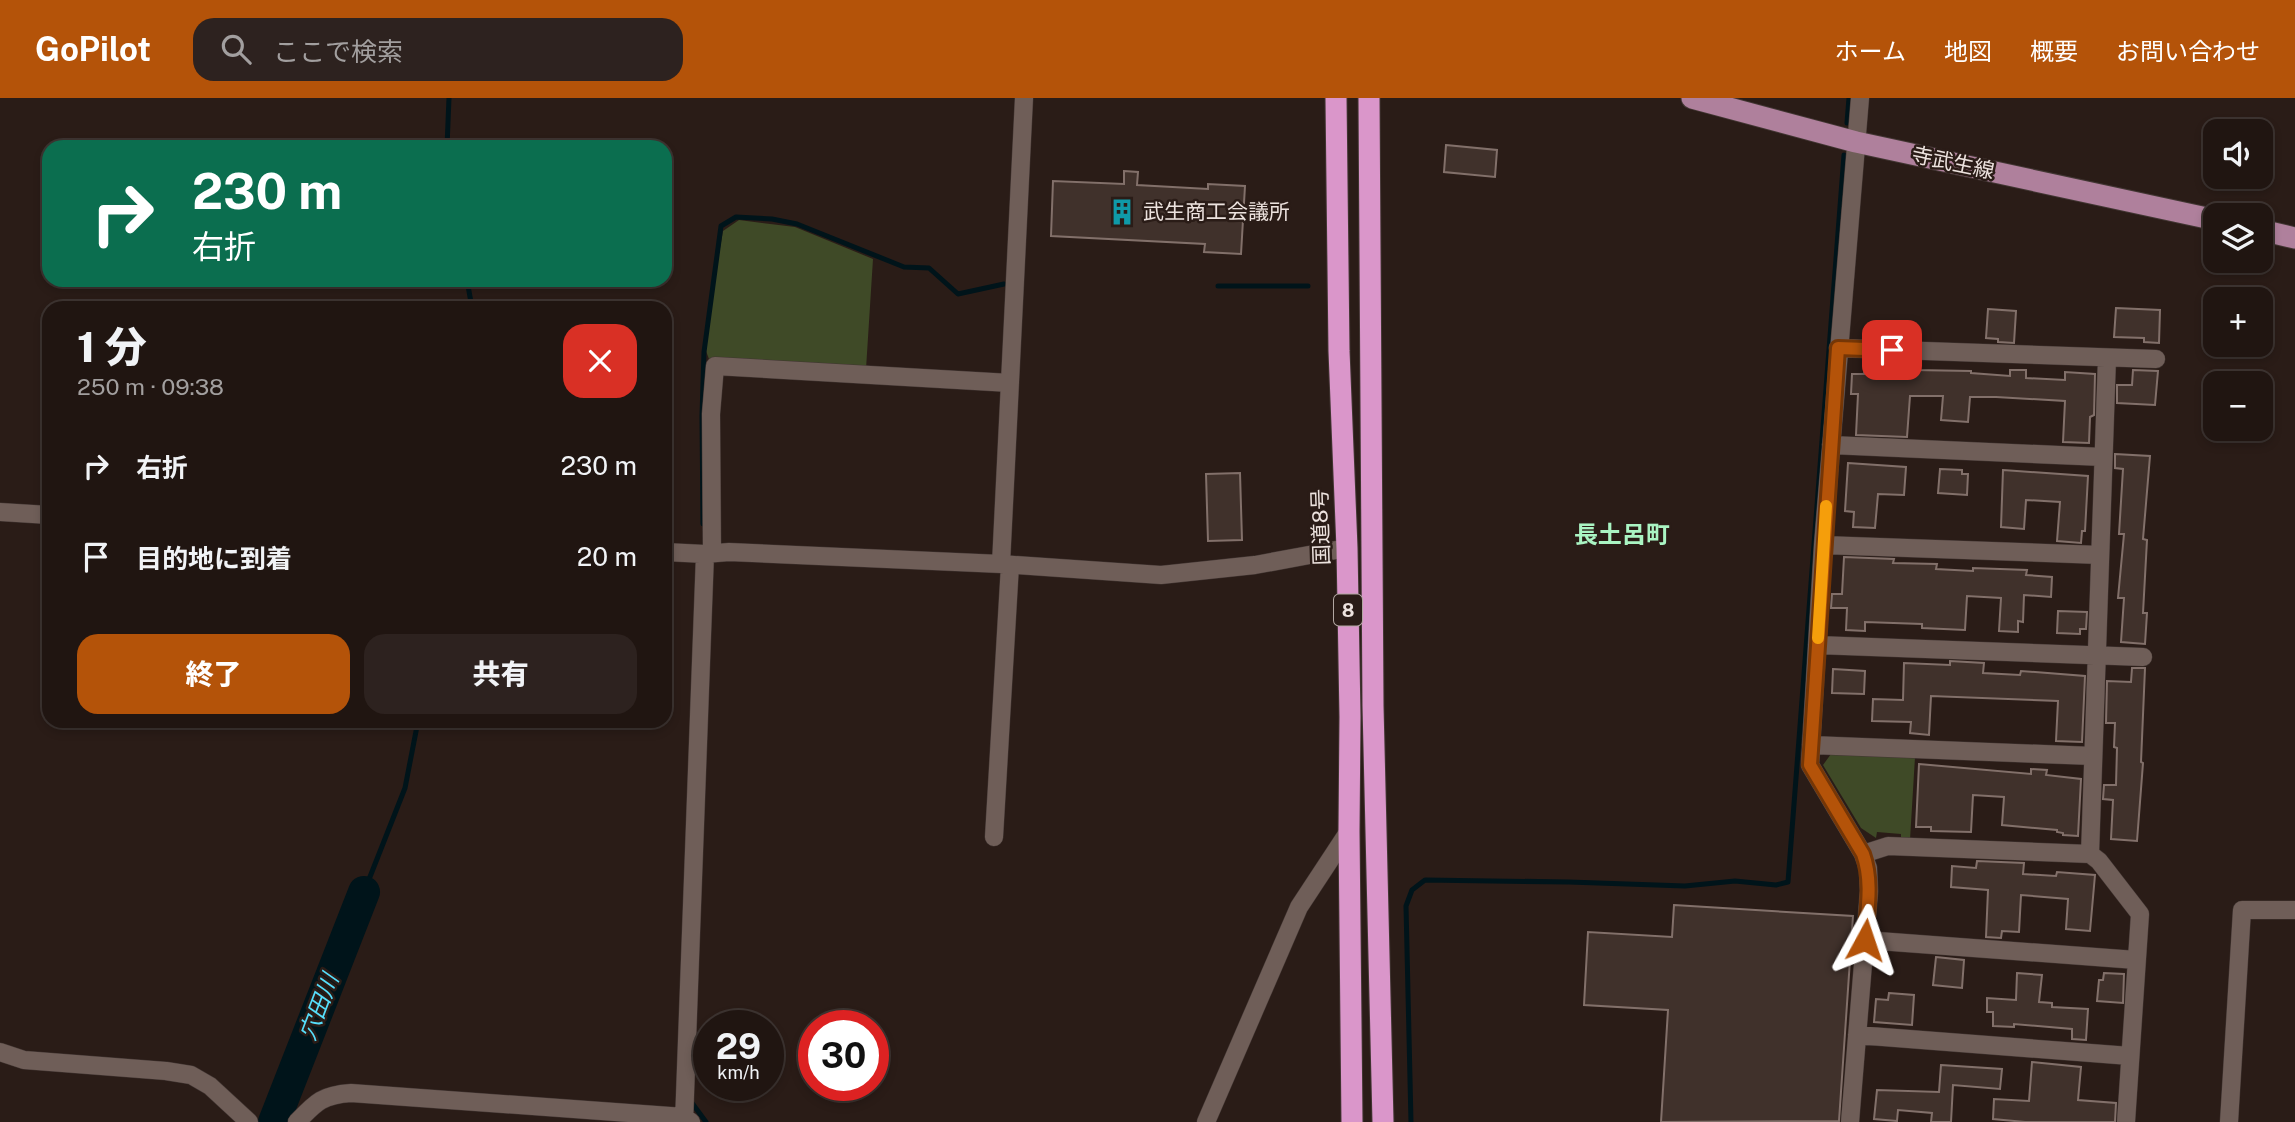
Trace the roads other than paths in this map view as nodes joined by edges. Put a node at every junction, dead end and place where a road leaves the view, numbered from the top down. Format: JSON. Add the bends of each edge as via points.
{"nodes":[{"id":1,"x":1024,"y":98,"type":"edge"},
{"id":2,"x":1336,"y":98,"type":"edge"},
{"id":3,"x":1369,"y":98,"type":"edge"},
{"id":4,"x":1692,"y":98,"type":"edge"},
{"id":5,"x":1860,"y":98,"type":"edge"},
{"id":6,"x":1856,"y":142,"type":"junction"},
{"id":7,"x":2203,"y":217,"type":"edge"},
{"id":8,"x":2273,"y":232,"type":"edge"},
{"id":9,"x":2295,"y":237,"type":"edge"},
{"id":10,"x":1838,"y":348,"type":"junction"},
{"id":11,"x":2107,"y":358,"type":"junction"},
{"id":12,"x":2156,"y":359,"type":"dead end"},
{"id":13,"x":1010,"y":383,"type":"junction"},
{"id":14,"x":1831,"y":446,"type":"junction"},
{"id":15,"x":2104,"y":457,"type":"junction"},
{"id":16,"x":0,"y":512,"type":"edge"},
{"id":17,"x":42,"y":515,"type":"edge"},
{"id":18,"x":1823,"y":545,"type":"junction"},
{"id":19,"x":1347,"y":548,"type":"junction"},
{"id":20,"x":672,"y":552,"type":"edge"},
{"id":21,"x":708,"y":554,"type":"junction"},
{"id":22,"x":2100,"y":555,"type":"junction"},
{"id":23,"x":1006,"y":564,"type":"junction"},
{"id":24,"x":1817,"y":645,"type":"junction"},
{"id":25,"x":2097,"y":656,"type":"junction"},
{"id":26,"x":2143,"y":657,"type":"dead end"},
{"id":27,"x":1811,"y":745,"type":"junction"},
{"id":28,"x":2093,"y":756,"type":"junction"},
{"id":29,"x":1349,"y":831,"type":"junction"},
{"id":30,"x":994,"y":836,"type":"dead end"},
{"id":31,"x":1863,"y":854,"type":"junction"},
{"id":32,"x":2090,"y":854,"type":"junction"},
{"id":33,"x":2295,"y":910,"type":"edge"},
{"id":34,"x":1865,"y":940,"type":"junction"},
{"id":35,"x":2136,"y":960,"type":"junction"},
{"id":36,"x":1857,"y":1035,"type":"junction"},
{"id":37,"x":0,"y":1052,"type":"edge"},
{"id":38,"x":2130,"y":1056,"type":"junction"},
{"id":39,"x":686,"y":1120,"type":"edge"},
{"id":40,"x":249,"y":1122,"type":"edge"},
{"id":41,"x":297,"y":1122,"type":"edge"},
{"id":42,"x":1206,"y":1122,"type":"edge"},
{"id":43,"x":1352,"y":1122,"type":"edge"},
{"id":44,"x":1383,"y":1122,"type":"edge"},
{"id":45,"x":1850,"y":1122,"type":"edge"},
{"id":46,"x":2126,"y":1122,"type":"edge"},
{"id":47,"x":2229,"y":1122,"type":"edge"}],
"edges":[{"from":1,"to":13,"type":"street"},
{"from":2,"to":19,"type":"highway","name":"国道8号","number":"8"},
{"from":3,"to":44,"type":"highway","number":"8","via":[[1373,706]]},
{"from":4,"to":6,"type":"main road","name":"寺武生線"},
{"from":5,"to":6,"type":"street"},
{"from":6,"to":7,"type":"main road","name":"寺武生線"},
{"from":6,"to":10,"type":"street"},
{"from":8,"to":9,"type":"main road"},
{"from":10,"to":11,"type":"street"},
{"from":10,"to":14,"type":"street"},
{"from":11,"to":12,"type":"street"},
{"from":11,"to":15,"type":"street"},
{"from":13,"to":21,"type":"street","via":[[715,366]]},
{"from":13,"to":23,"type":"street"},
{"from":14,"to":15,"type":"street"},
{"from":14,"to":18,"type":"street"},
{"from":15,"to":22,"type":"street"},
{"from":16,"to":17,"type":"street"},
{"from":18,"to":22,"type":"street"},
{"from":18,"to":24,"type":"street"},
{"from":19,"to":23,"type":"street","via":[[1255,565],[1161,575]]},
{"from":19,"to":29,"type":"highway","name":"国道8号","number":"8"},
{"from":20,"to":21,"type":"street"},
{"from":21,"to":23,"type":"street"},
{"from":21,"to":39,"type":"street"},
{"from":22,"to":25,"type":"street"},
{"from":23,"to":30,"type":"street"},
{"from":24,"to":25,"type":"street"},
{"from":24,"to":27,"type":"street"},
{"from":25,"to":26,"type":"street"},
{"from":25,"to":28,"type":"street"},
{"from":27,"to":28,"type":"street"},
{"from":27,"to":31,"type":"street","via":[[1810,765]]},
{"from":28,"to":32,"type":"street"},
{"from":29,"to":42,"type":"street","via":[[1299,907]]},
{"from":29,"to":43,"type":"highway","name":"国道8号","number":"8"},
{"from":31,"to":32,"type":"street","via":[[1888,846]]},
{"from":31,"to":34,"type":"street","via":[[1869,891]]},
{"from":32,"to":35,"type":"street","via":[[2140,914]]},
{"from":33,"to":47,"type":"street","via":[[2242,910]]},
{"from":34,"to":35,"type":"street"},
{"from":34,"to":36,"type":"street"},
{"from":35,"to":38,"type":"street"},
{"from":36,"to":38,"type":"street"},
{"from":36,"to":45,"type":"street"},
{"from":37,"to":40,"type":"street","via":[[24,1060],[191,1075]]},
{"from":38,"to":46,"type":"street"},
{"from":39,"to":41,"type":"street","via":[[351,1093],[322,1098]]}]}
